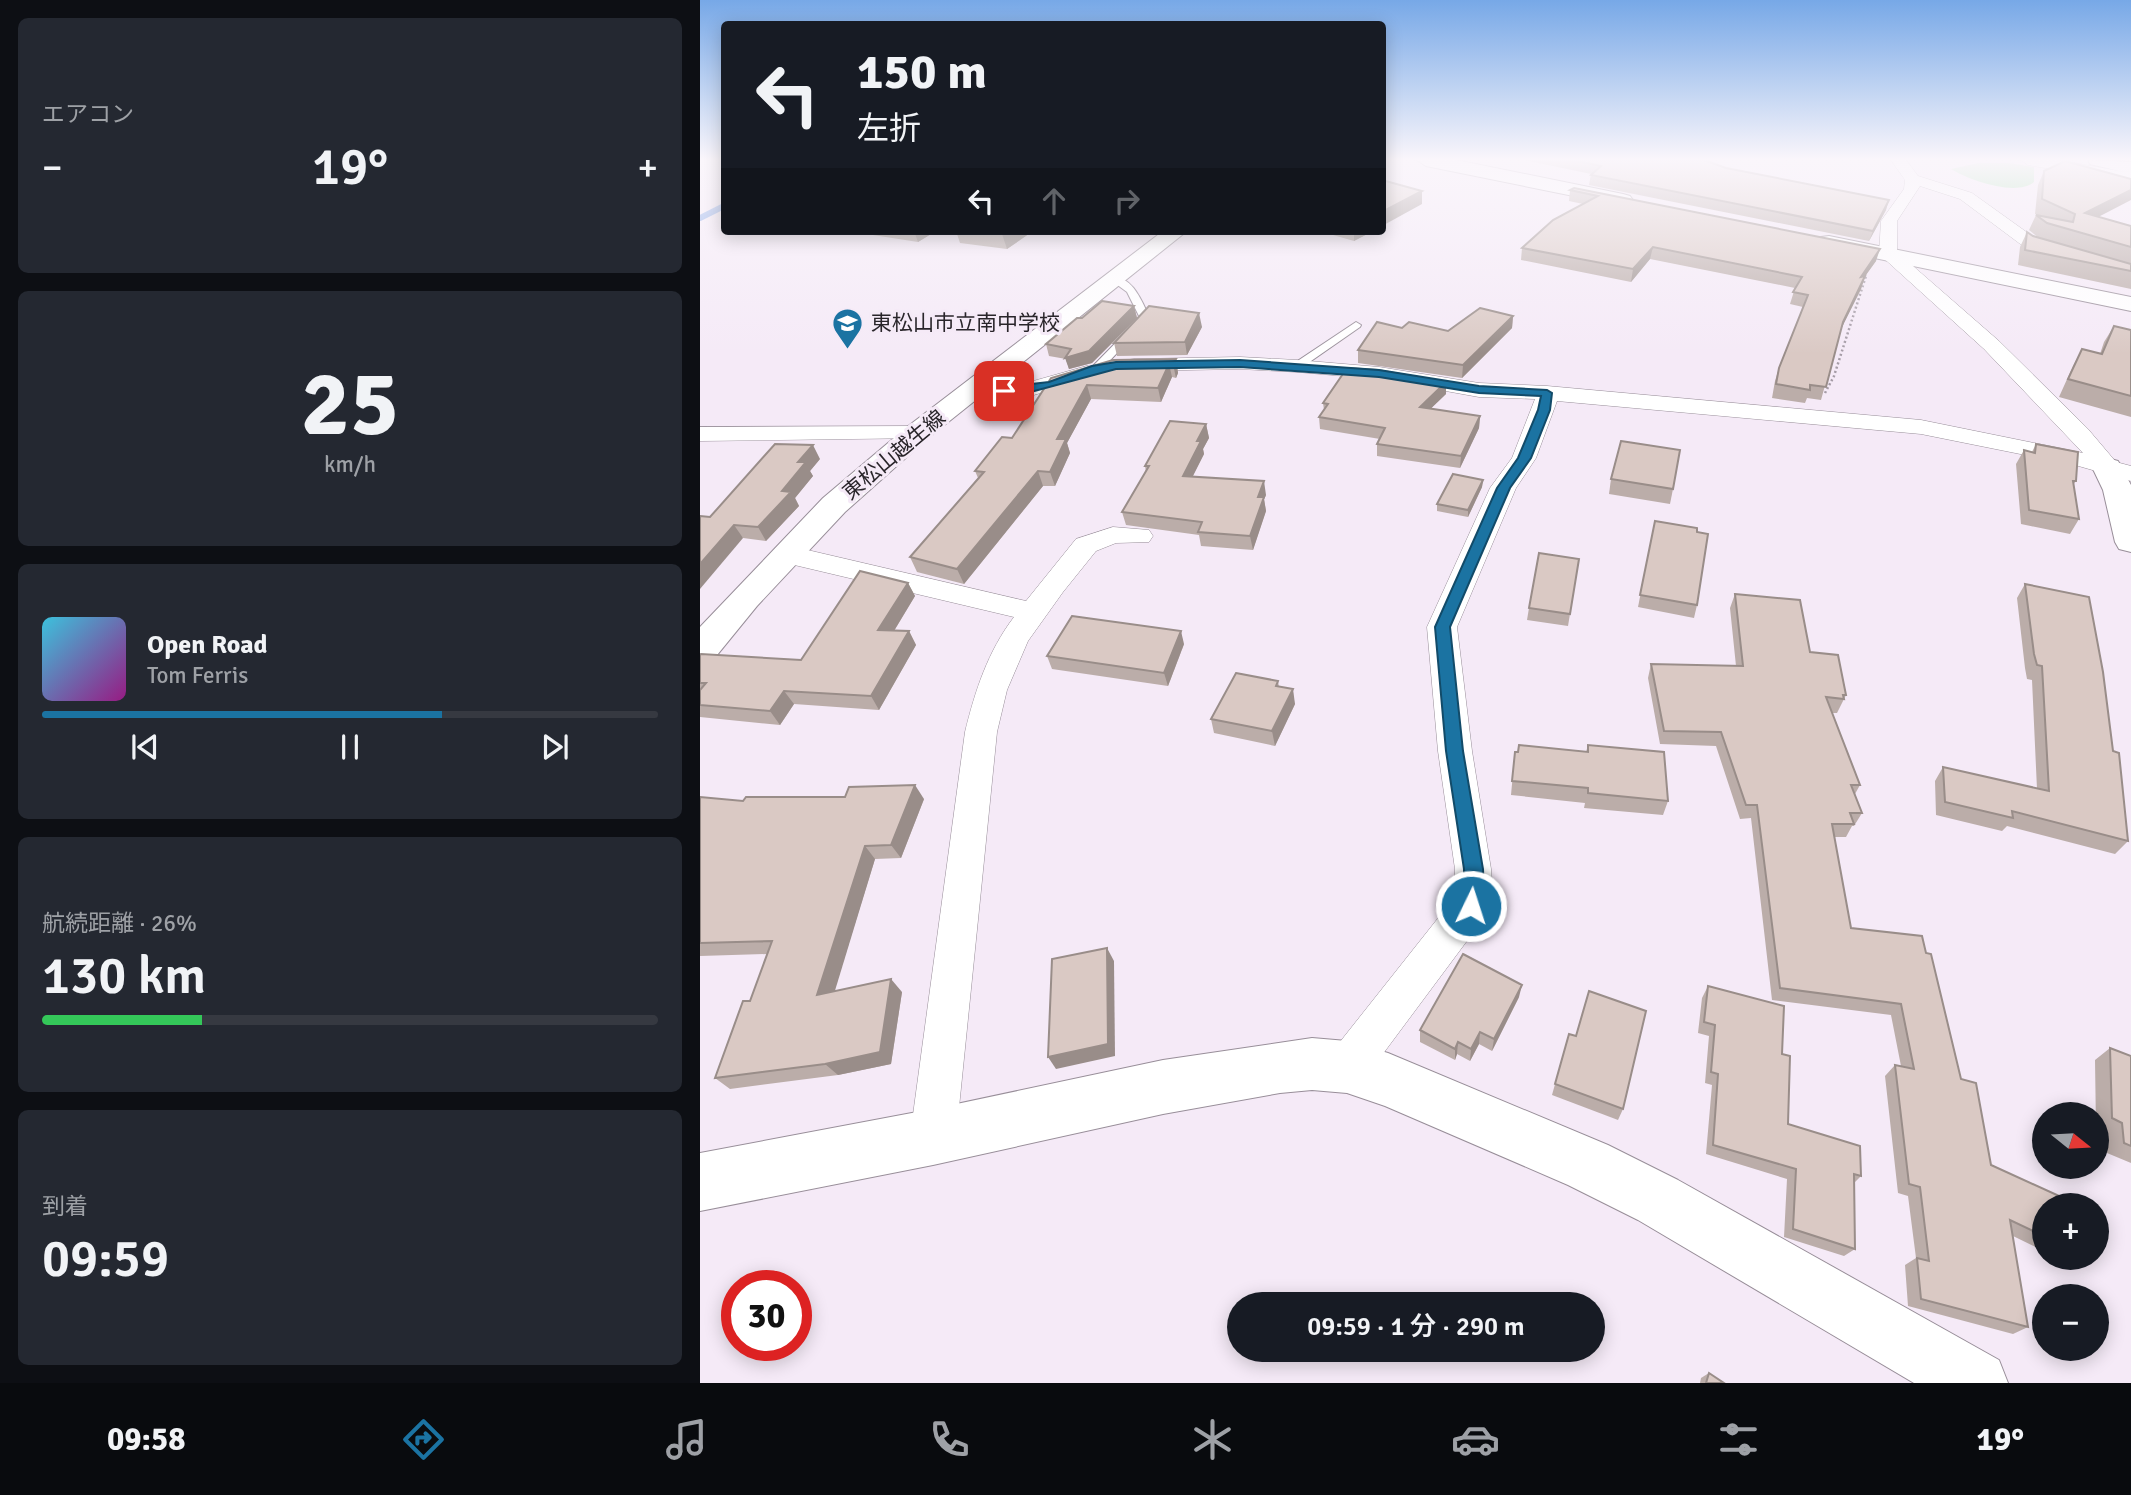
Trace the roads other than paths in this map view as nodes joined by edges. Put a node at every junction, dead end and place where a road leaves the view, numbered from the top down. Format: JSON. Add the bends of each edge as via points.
{"nodes":[{"id":1,"x":1889,"y":225,"type":"edge"},
{"id":2,"x":2005,"y":225,"type":"edge"},
{"id":3,"x":1171,"y":235,"type":"edge"},
{"id":4,"x":1808,"y":237,"type":"edge"},
{"id":5,"x":1894,"y":258,"type":"junction"},
{"id":6,"x":2131,"y":274,"type":"edge"},
{"id":7,"x":1115,"y":279,"type":"junction"},
{"id":8,"x":2131,"y":304,"type":"edge"},
{"id":9,"x":1356,"y":326,"type":"dead end"},
{"id":10,"x":1297,"y":366,"type":"junction"},
{"id":11,"x":1096,"y":369,"type":"junction"},
{"id":12,"x":976,"y":388,"type":"junction"},
{"id":13,"x":1547,"y":393,"type":"junction"},
{"id":14,"x":917,"y":433,"type":"junction"},
{"id":15,"x":700,"y":434,"type":"edge"},
{"id":16,"x":2119,"y":471,"type":"edge"},
{"id":17,"x":1140,"y":536,"type":"dead end"},
{"id":18,"x":2131,"y":542,"type":"edge"},
{"id":19,"x":786,"y":554,"type":"junction"},
{"id":20,"x":1033,"y":612,"type":"junction"},
{"id":21,"x":700,"y":650,"type":"edge"},
{"id":22,"x":1347,"y":1067,"type":"junction"},
{"id":23,"x":933,"y":1137,"type":"junction"},
{"id":24,"x":700,"y":1182,"type":"edge"},
{"id":25,"x":1976,"y":1383,"type":"edge"}],
"edges":[{"from":1,"to":5,"type":"street"},
{"from":2,"to":6,"type":"street","via":[[2033,245]]},
{"from":3,"to":7,"type":"main road","name":"東松山越生線"},
{"from":4,"to":5,"type":"main road"},
{"from":5,"to":8,"type":"main road"},
{"from":5,"to":16,"type":"street","via":[[1952,306]]},
{"from":7,"to":11,"type":"lane","via":[[1131,290],[1145,318]]},
{"from":7,"to":12,"type":"main road","name":"東松山越生線"},
{"from":9,"to":10,"type":"lane"},
{"from":10,"to":11,"type":"street","via":[[1240,363]]},
{"from":10,"to":13,"type":"street","via":[[1379,373],[1479,390]]},
{"from":11,"to":12,"type":"street","via":[[1027,390]]},
{"from":12,"to":14,"type":"main road","name":"東松山越生線"},
{"from":13,"to":16,"type":"street","via":[[1965,434]]},
{"from":13,"to":22,"type":"street","via":[[1524,458],[1503,488],[1442,627],[1473,869],[1471,906]]},
{"from":14,"to":15,"type":"street"},
{"from":14,"to":19,"type":"main road","name":"東松山越生線"},
{"from":16,"to":18,"type":"main road","via":[[2118,490]]},
{"from":17,"to":20,"type":"street","via":[[1112,535],[1086,545]]},
{"from":19,"to":20,"type":"street"},
{"from":19,"to":21,"type":"main road","name":"東松山越生線"},
{"from":20,"to":23,"type":"street","via":[[1014,638],[991,690],[981,732]]},
{"from":22,"to":23,"type":"main road","via":[[1280,1067],[1163,1087]]},
{"from":22,"to":25,"type":"main road","via":[[1588,1165],[1658,1200]]},
{"from":23,"to":24,"type":"main road"}]}
